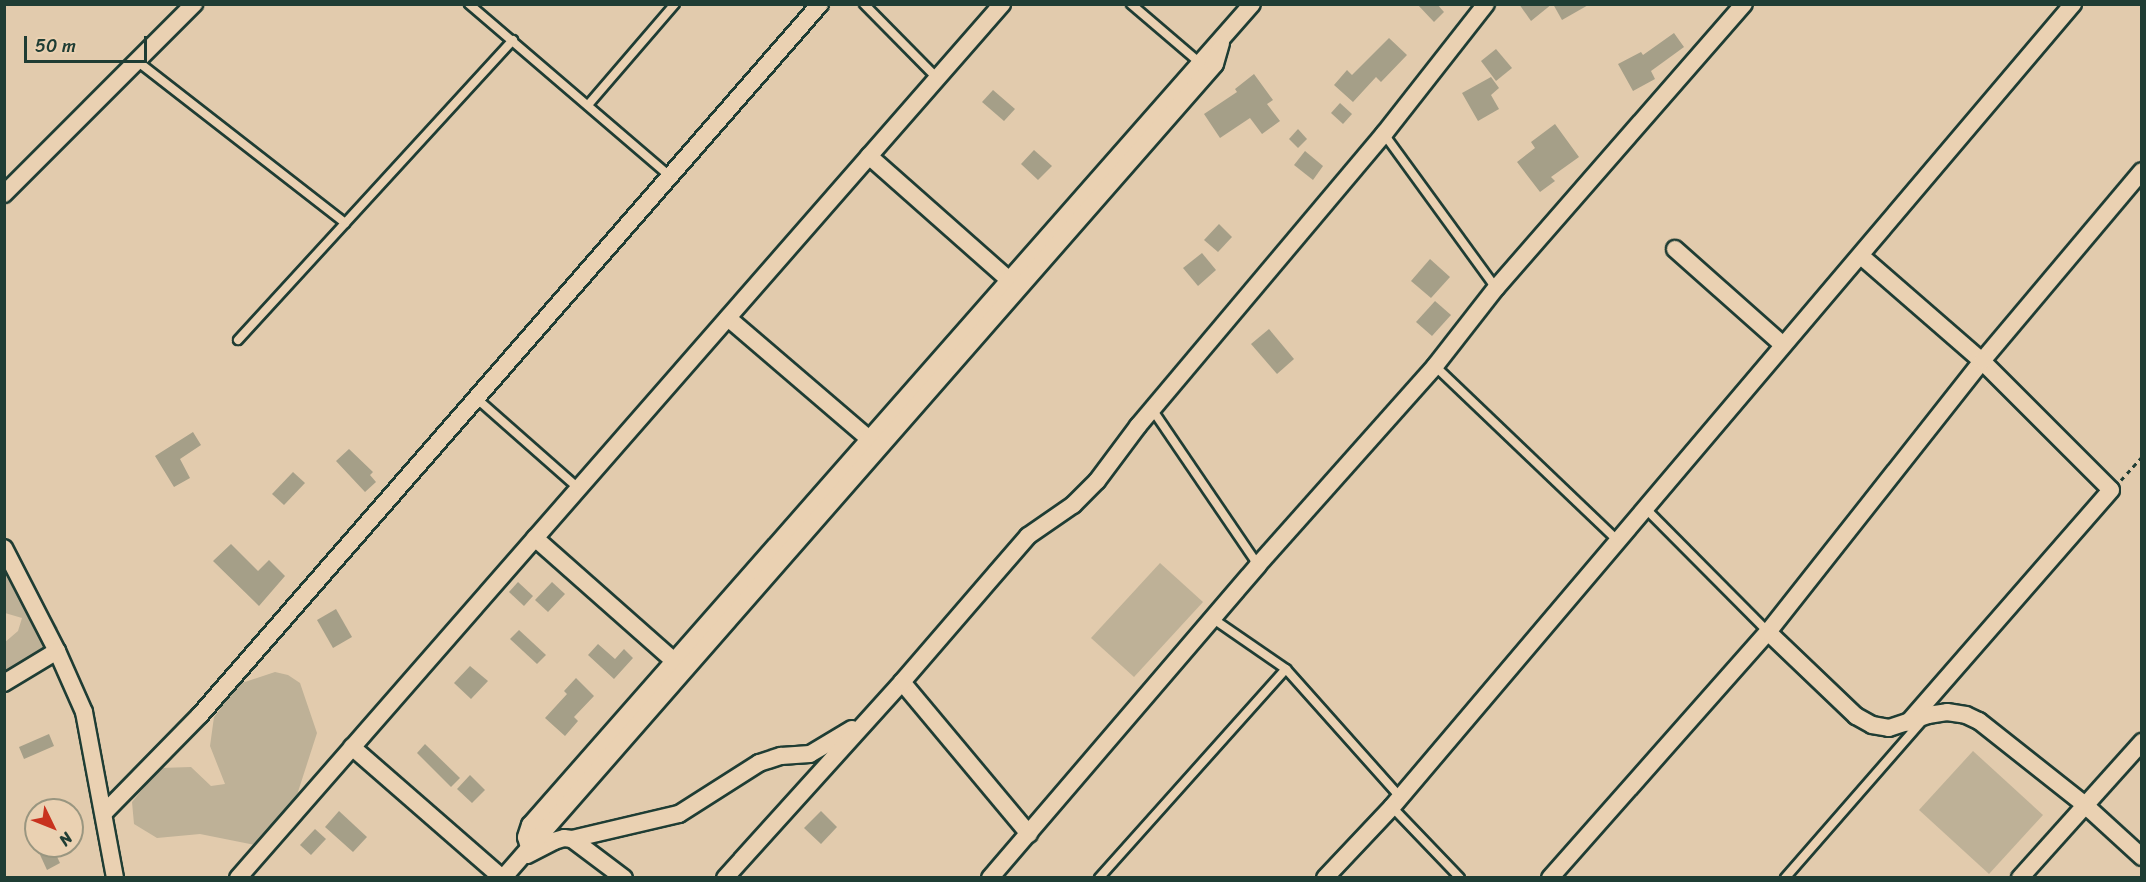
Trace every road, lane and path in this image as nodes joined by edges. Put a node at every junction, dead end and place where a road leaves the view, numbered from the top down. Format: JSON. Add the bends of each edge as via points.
{"nodes":[{"id":1,"x":194,"y":4,"type":"edge"},
{"id":2,"x":469,"y":4,"type":"edge"},
{"id":3,"x":675,"y":4,"type":"edge"},
{"id":4,"x":820,"y":4,"type":"edge"},
{"id":5,"x":864,"y":4,"type":"edge"},
{"id":6,"x":1002,"y":4,"type":"edge"},
{"id":7,"x":1131,"y":4,"type":"edge"},
{"id":8,"x":1252,"y":4,"type":"edge"},
{"id":9,"x":1486,"y":4,"type":"edge"},
{"id":10,"x":2073,"y":4,"type":"edge"},
{"id":11,"x":1736,"y":8,"type":"edge"},
{"id":12,"x":1221,"y":39,"type":"junction"},
{"id":13,"x":513,"y":40,"type":"junction"},
{"id":14,"x":137,"y":61,"type":"junction"},
{"id":15,"x":1200,"y":63,"type":"junction"},
{"id":16,"x":937,"y":78,"type":"junction"},
{"id":17,"x":588,"y":105,"type":"junction"},
{"id":18,"x":1384,"y":134,"type":"junction"},
{"id":19,"x":869,"y":156,"type":"junction"},
{"id":20,"x":2142,"y":171,"type":"edge"},
{"id":21,"x":670,"y":176,"type":"junction"},
{"id":22,"x":4,"y":194,"type":"edge"},
{"id":23,"x":345,"y":223,"type":"junction"},
{"id":24,"x":1675,"y":249,"type":"dead end"},
{"id":25,"x":1861,"y":256,"type":"junction"},
{"id":26,"x":1009,"y":280,"type":"junction"},
{"id":27,"x":1496,"y":288,"type":"junction"},
{"id":28,"x":728,"y":318,"type":"junction"},
{"id":29,"x":238,"y":340,"type":"dead end"},
{"id":30,"x":1784,"y":345,"type":"junction"},
{"id":31,"x":1982,"y":362,"type":"junction"},
{"id":32,"x":1435,"y":366,"type":"junction"},
{"id":33,"x":476,"y":398,"type":"junction"},
{"id":34,"x":1152,"y":409,"type":"junction"},
{"id":35,"x":869,"y":439,"type":"junction"},
{"id":36,"x":2142,"y":457,"type":"edge"},
{"id":37,"x":579,"y":488,"type":"junction"},
{"id":38,"x":2111,"y":490,"type":"junction"},
{"id":39,"x":1645,"y":508,"type":"junction"},
{"id":40,"x":535,"y":538,"type":"junction"},
{"id":41,"x":1617,"y":540,"type":"junction"},
{"id":42,"x":4,"y":548,"type":"edge"},
{"id":43,"x":1258,"y":565,"type":"junction"},
{"id":44,"x":1212,"y":618,"type":"junction"},
{"id":45,"x":1768,"y":633,"type":"junction"},
{"id":46,"x":57,"y":651,"type":"junction"},
{"id":47,"x":674,"y":662,"type":"junction"},
{"id":48,"x":1286,"y":669,"type":"junction"},
{"id":49,"x":4,"y":682,"type":"edge"},
{"id":50,"x":902,"y":682,"type":"junction"},
{"id":51,"x":1928,"y":715,"type":"junction"},
{"id":52,"x":868,"y":720,"type":"junction"},
{"id":53,"x":1908,"y":723,"type":"junction"},
{"id":54,"x":2142,"y":742,"type":"edge"},
{"id":55,"x":352,"y":747,"type":"junction"},
{"id":56,"x":1396,"y":802,"type":"junction"},
{"id":57,"x":2085,"y":805,"type":"junction"},
{"id":58,"x":104,"y":813,"type":"junction"},
{"id":59,"x":1029,"y":834,"type":"junction"},
{"id":60,"x":572,"y":839,"type":"junction"},
{"id":61,"x":529,"y":847,"type":"junction"},
{"id":62,"x":2142,"y":857,"type":"edge"},
{"id":63,"x":516,"y":862,"type":"junction"},
{"id":64,"x":115,"y":878,"type":"edge"},
{"id":65,"x":238,"y":878,"type":"edge"},
{"id":66,"x":502,"y":878,"type":"edge"},
{"id":67,"x":624,"y":878,"type":"edge"},
{"id":68,"x":724,"y":878,"type":"edge"},
{"id":69,"x":990,"y":878,"type":"edge"},
{"id":70,"x":1099,"y":878,"type":"edge"},
{"id":71,"x":1325,"y":878,"type":"edge"},
{"id":72,"x":1461,"y":878,"type":"edge"},
{"id":73,"x":1550,"y":878,"type":"edge"},
{"id":74,"x":1785,"y":878,"type":"edge"},
{"id":75,"x":2020,"y":878,"type":"edge"}],
"edges":[{"from":1,"to":14,"type":"street"},
{"from":2,"to":13,"type":"lane"},
{"from":3,"to":17,"type":"lane"},
{"from":4,"to":21,"type":"street"},
{"from":5,"to":16,"type":"lane"},
{"from":6,"to":16,"type":"street"},
{"from":7,"to":15,"type":"lane"},
{"from":8,"to":12,"type":"street"},
{"from":9,"to":18,"type":"street"},
{"from":10,"to":25,"type":"street"},
{"from":11,"to":27,"type":"street"},
{"from":12,"to":15,"type":"street"},
{"from":12,"to":61,"type":"street","via":[[1215,64]]},
{"from":13,"to":17,"type":"lane"},
{"from":13,"to":23,"type":"lane"},
{"from":14,"to":22,"type":"street"},
{"from":14,"to":23,"type":"lane"},
{"from":15,"to":26,"type":"street"},
{"from":16,"to":19,"type":"street"},
{"from":17,"to":21,"type":"lane"},
{"from":18,"to":27,"type":"lane"},
{"from":18,"to":34,"type":"street"},
{"from":19,"to":26,"type":"street"},
{"from":19,"to":28,"type":"street"},
{"from":20,"to":31,"type":"street"},
{"from":21,"to":33,"type":"street"},
{"from":23,"to":29,"type":"lane"},
{"from":24,"to":30,"type":"street"},
{"from":25,"to":30,"type":"street"},
{"from":25,"to":31,"type":"street"},
{"from":26,"to":35,"type":"street"},
{"from":27,"to":32,"type":"street"},
{"from":28,"to":35,"type":"street"},
{"from":28,"to":37,"type":"street"},
{"from":30,"to":39,"type":"street"},
{"from":31,"to":38,"type":"street"},
{"from":31,"to":45,"type":"street"},
{"from":32,"to":41,"type":"lane"},
{"from":32,"to":43,"type":"street"},
{"from":33,"to":37,"type":"lane"},
{"from":33,"to":58,"type":"street","via":[[200,715]]},
{"from":34,"to":43,"type":"lane"},
{"from":34,"to":50,"type":"street","via":[[1086,493],[1028,536]]},
{"from":35,"to":47,"type":"street"},
{"from":36,"to":38,"type":"path"},
{"from":37,"to":40,"type":"street"},
{"from":38,"to":53,"type":"street"},
{"from":39,"to":41,"type":"street"},
{"from":39,"to":45,"type":"lane"},
{"from":40,"to":47,"type":"street"},
{"from":40,"to":55,"type":"street"},
{"from":41,"to":56,"type":"street"},
{"from":42,"to":46,"type":"street"},
{"from":43,"to":44,"type":"street"},
{"from":44,"to":48,"type":"lane"},
{"from":44,"to":59,"type":"street"},
{"from":45,"to":53,"type":"street","via":[[1856,716],[1889,728]]},
{"from":45,"to":73,"type":"street"},
{"from":46,"to":49,"type":"street"},
{"from":46,"to":58,"type":"street","via":[[84,712]]},
{"from":47,"to":61,"type":"street","via":[[530,825],[526,837]]},
{"from":48,"to":56,"type":"lane"},
{"from":48,"to":70,"type":"lane"},
{"from":50,"to":52,"type":"street"},
{"from":50,"to":59,"type":"street"},
{"from":51,"to":53,"type":"street"},
{"from":51,"to":57,"type":"street","via":[[1947,712],[1978,721]]},
{"from":51,"to":74,"type":"lane"},
{"from":52,"to":60,"type":"street","via":[[810,754],[781,756],[759,763],[679,814]]},
{"from":52,"to":68,"type":"street"},
{"from":54,"to":57,"type":"street"},
{"from":55,"to":65,"type":"street"},
{"from":55,"to":66,"type":"street"},
{"from":56,"to":71,"type":"street"},
{"from":56,"to":72,"type":"lane"},
{"from":57,"to":62,"type":"street"},
{"from":57,"to":75,"type":"street"},
{"from":58,"to":64,"type":"street"},
{"from":59,"to":69,"type":"street"},
{"from":60,"to":63,"type":"street","via":[[554,841]]},
{"from":60,"to":67,"type":"street"},
{"from":61,"to":63,"type":"street"},
{"from":63,"to":66,"type":"street"}]}
